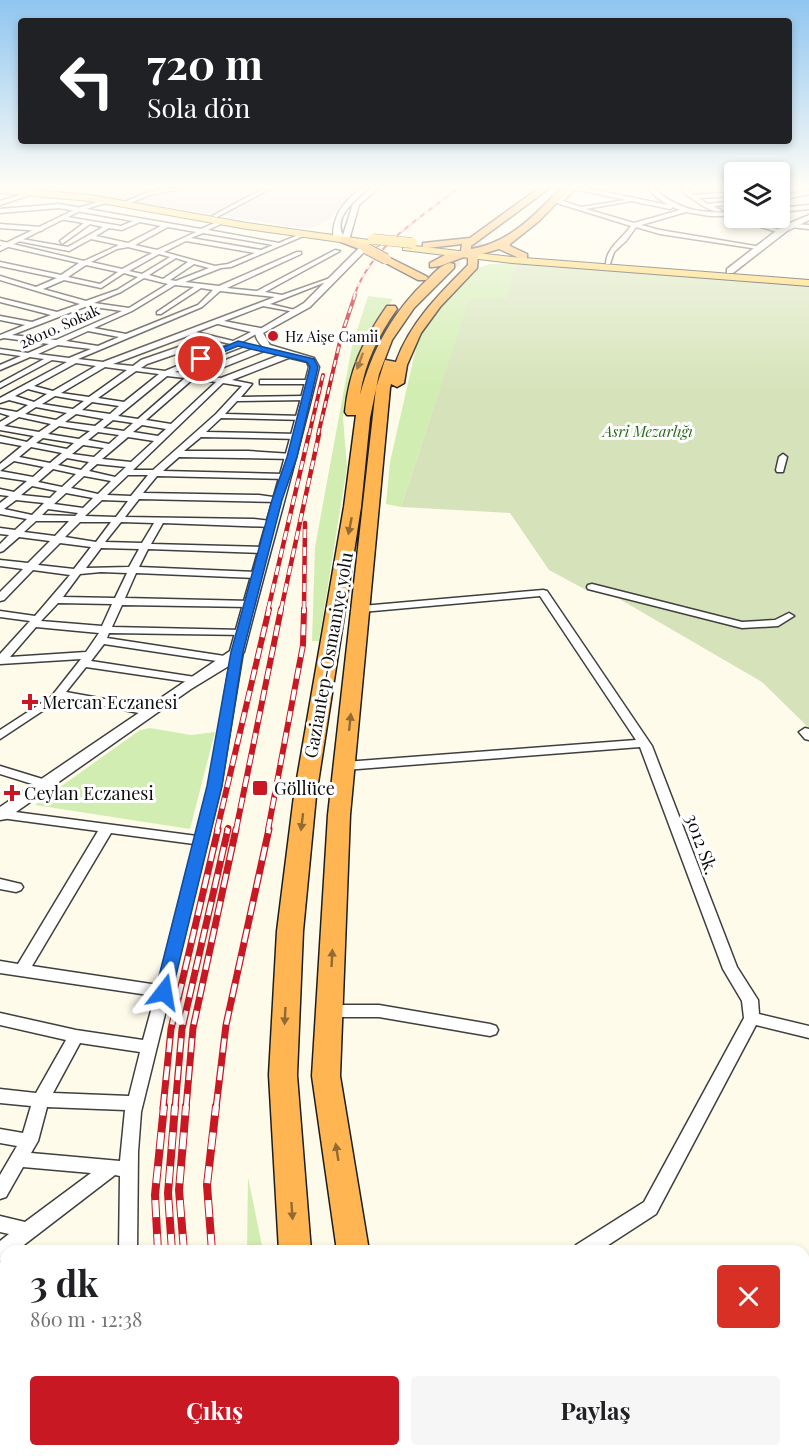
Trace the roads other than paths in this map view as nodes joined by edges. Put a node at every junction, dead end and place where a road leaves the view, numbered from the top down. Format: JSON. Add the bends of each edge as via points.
{"nodes":[{"id":1,"x":38,"y":253,"type":"edge"},
{"id":2,"x":67,"y":253,"type":"edge"},
{"id":3,"x":107,"y":253,"type":"edge"},
{"id":4,"x":155,"y":253,"type":"edge"},
{"id":5,"x":161,"y":253,"type":"edge"},
{"id":6,"x":260,"y":253,"type":"edge"},
{"id":7,"x":297,"y":253,"type":"edge"},
{"id":8,"x":303,"y":253,"type":"edge"},
{"id":9,"x":333,"y":253,"type":"edge"},
{"id":10,"x":361,"y":253,"type":"edge"},
{"id":11,"x":379,"y":253,"type":"edge"},
{"id":12,"x":436,"y":253,"type":"edge"},
{"id":13,"x":446,"y":253,"type":"edge"},
{"id":14,"x":464,"y":253,"type":"tunnel mouth"},
{"id":15,"x":477,"y":253,"type":"edge"},
{"id":16,"x":511,"y":253,"type":"edge"},
{"id":17,"x":611,"y":253,"type":"edge"},
{"id":18,"x":751,"y":253,"type":"edge"},
{"id":19,"x":308,"y":254,"type":"dead end"},
{"id":20,"x":175,"y":256,"type":"junction"},
{"id":21,"x":316,"y":256,"type":"dead end"},
{"id":22,"x":57,"y":257,"type":"junction"},
{"id":23,"x":324,"y":257,"type":"junction"},
{"id":24,"x":518,"y":258,"type":"junction"},
{"id":25,"x":90,"y":260,"type":"junction"},
{"id":26,"x":463,"y":260,"type":"junction"},
{"id":27,"x":50,"y":262,"type":"dead end"},
{"id":28,"x":192,"y":262,"type":"junction"},
{"id":29,"x":609,"y":263,"type":"junction"},
{"id":30,"x":0,"y":264,"type":"edge"},
{"id":31,"x":82,"y":264,"type":"junction"},
{"id":32,"x":44,"y":267,"type":"dead end"},
{"id":33,"x":215,"y":268,"type":"junction"},
{"id":34,"x":121,"y":271,"type":"junction"},
{"id":35,"x":730,"y":271,"type":"junction"},
{"id":36,"x":37,"y":272,"type":"junction"},
{"id":37,"x":143,"y":276,"type":"junction"},
{"id":38,"x":63,"y":277,"type":"junction"},
{"id":39,"x":334,"y":277,"type":"junction"},
{"id":40,"x":0,"y":278,"type":"edge"},
{"id":41,"x":247,"y":278,"type":"junction"},
{"id":42,"x":422,"y":278,"type":"junction"},
{"id":43,"x":809,"y":278,"type":"edge"},
{"id":44,"x":164,"y":281,"type":"junction"},
{"id":45,"x":809,"y":283,"type":"edge"},
{"id":46,"x":175,"y":284,"type":"junction"},
{"id":47,"x":100,"y":286,"type":"junction"},
{"id":48,"x":199,"y":287,"type":"junction"},
{"id":49,"x":38,"y":288,"type":"junction"},
{"id":50,"x":218,"y":289,"type":"junction"},
{"id":51,"x":120,"y":290,"type":"junction"},
{"id":52,"x":256,"y":293,"type":"junction"},
{"id":53,"x":281,"y":296,"type":"junction"},
{"id":54,"x":0,"y":300,"type":"edge"},
{"id":55,"x":88,"y":304,"type":"junction"},
{"id":56,"x":262,"y":304,"type":"junction"},
{"id":57,"x":235,"y":309,"type":"dead end"},
{"id":58,"x":130,"y":310,"type":"junction"},
{"id":59,"x":293,"y":311,"type":"junction"},
{"id":60,"x":159,"y":313,"type":"dead end"},
{"id":61,"x":59,"y":315,"type":"junction"},
{"id":62,"x":0,"y":318,"type":"edge"},
{"id":63,"x":218,"y":322,"type":"junction"},
{"id":64,"x":33,"y":324,"type":"junction"},
{"id":65,"x":86,"y":329,"type":"junction"},
{"id":66,"x":259,"y":330,"type":"junction"},
{"id":67,"x":192,"y":333,"type":"junction"},
{"id":68,"x":1,"y":336,"type":"edge"},
{"id":69,"x":126,"y":337,"type":"junction"},
{"id":70,"x":54,"y":343,"type":"junction"},
{"id":71,"x":196,"y":344,"type":"dead end"},
{"id":72,"x":238,"y":344,"type":"junction"},
{"id":73,"x":96,"y":348,"type":"junction"},
{"id":74,"x":261,"y":349,"type":"junction"},
{"id":75,"x":1,"y":352,"type":"edge"},
{"id":76,"x":286,"y":354,"type":"junction"},
{"id":77,"x":27,"y":355,"type":"junction"},
{"id":78,"x":51,"y":358,"type":"junction"},
{"id":79,"x":72,"y":361,"type":"junction"},
{"id":80,"x":103,"y":365,"type":"junction"},
{"id":81,"x":0,"y":368,"type":"edge"},
{"id":82,"x":134,"y":369,"type":"junction"},
{"id":83,"x":164,"y":374,"type":"junction"},
{"id":84,"x":47,"y":376,"type":"junction"},
{"id":85,"x":191,"y":378,"type":"junction"},
{"id":86,"x":221,"y":381,"type":"junction"},
{"id":87,"x":263,"y":381,"type":"dead end"},
{"id":88,"x":76,"y":382,"type":"junction"},
{"id":89,"x":309,"y":382,"type":"junction"},
{"id":90,"x":0,"y":386,"type":"edge"},
{"id":91,"x":28,"y":387,"type":"junction"},
{"id":92,"x":55,"y":394,"type":"junction"},
{"id":93,"x":9,"y":397,"type":"junction"},
{"id":94,"x":304,"y":398,"type":"junction"},
{"id":95,"x":235,"y":399,"type":"junction"},
{"id":96,"x":93,"y":400,"type":"junction"},
{"id":97,"x":0,"y":401,"type":"edge"},
{"id":98,"x":36,"y":405,"type":"junction"},
{"id":99,"x":126,"y":405,"type":"junction"},
{"id":100,"x":0,"y":411,"type":"edge"},
{"id":101,"x":74,"y":412,"type":"junction"},
{"id":102,"x":17,"y":416,"type":"junction"},
{"id":103,"x":219,"y":416,"type":"junction"},
{"id":104,"x":111,"y":418,"type":"junction"},
{"id":105,"x":302,"y":418,"type":"junction"},
{"id":106,"x":58,"y":423,"type":"junction"},
{"id":107,"x":141,"y":423,"type":"junction"},
{"id":108,"x":0,"y":427,"type":"edge"},
{"id":109,"x":172,"y":427,"type":"junction"},
{"id":110,"x":97,"y":429,"type":"junction"},
{"id":111,"x":200,"y":434,"type":"junction"},
{"id":112,"x":41,"y":435,"type":"junction"},
{"id":113,"x":126,"y":435,"type":"junction"},
{"id":114,"x":297,"y":437,"type":"junction"},
{"id":115,"x":0,"y":439,"type":"edge"},
{"id":116,"x":159,"y":439,"type":"junction"},
{"id":117,"x":80,"y":442,"type":"junction"},
{"id":118,"x":30,"y":444,"type":"junction"},
{"id":119,"x":111,"y":447,"type":"junction"},
{"id":120,"x":66,"y":454,"type":"junction"},
{"id":121,"x":178,"y":454,"type":"junction"},
{"id":122,"x":292,"y":457,"type":"junction"},
{"id":123,"x":783,"y":457,"type":"dead end"},
{"id":124,"x":13,"y":458,"type":"junction"},
{"id":125,"x":95,"y":460,"type":"junction"},
{"id":126,"x":52,"y":467,"type":"junction"},
{"id":127,"x":0,"y":468,"type":"edge"},
{"id":128,"x":128,"y":469,"type":"junction"},
{"id":129,"x":780,"y":470,"type":"dead end"},
{"id":130,"x":82,"y":473,"type":"junction"},
{"id":131,"x":0,"y":474,"type":"edge"},
{"id":132,"x":154,"y":474,"type":"junction"},
{"id":133,"x":284,"y":477,"type":"junction"},
{"id":134,"x":117,"y":480,"type":"junction"},
{"id":135,"x":33,"y":481,"type":"junction"},
{"id":136,"x":64,"y":489,"type":"junction"},
{"id":137,"x":0,"y":492,"type":"edge"},
{"id":138,"x":15,"y":496,"type":"junction"},
{"id":139,"x":100,"y":497,"type":"junction"},
{"id":140,"x":134,"y":498,"type":"junction"},
{"id":141,"x":355,"y":499,"type":"junction"},
{"id":142,"x":277,"y":500,"type":"junction"},
{"id":143,"x":49,"y":504,"type":"junction"},
{"id":144,"x":0,"y":509,"type":"edge"},
{"id":145,"x":85,"y":511,"type":"junction"},
{"id":146,"x":34,"y":518,"type":"junction"},
{"id":147,"x":76,"y":520,"type":"junction"},
{"id":148,"x":116,"y":520,"type":"junction"},
{"id":149,"x":160,"y":520,"type":"junction"},
{"id":150,"x":271,"y":524,"type":"junction"},
{"id":151,"x":0,"y":531,"type":"edge"},
{"id":152,"x":15,"y":535,"type":"junction"},
{"id":153,"x":56,"y":540,"type":"junction"},
{"id":154,"x":97,"y":545,"type":"junction"},
{"id":155,"x":147,"y":545,"type":"junction"},
{"id":156,"x":0,"y":549,"type":"edge"},
{"id":157,"x":264,"y":549,"type":"junction"},
{"id":158,"x":0,"y":563,"type":"edge"},
{"id":159,"x":32,"y":567,"type":"junction"},
{"id":160,"x":74,"y":572,"type":"junction"},
{"id":161,"x":133,"y":572,"type":"junction"},
{"id":162,"x":258,"y":575,"type":"junction"},
{"id":163,"x":592,"y":586,"type":"dead end"},
{"id":164,"x":0,"y":598,"type":"edge"},
{"id":165,"x":55,"y":600,"type":"junction"},
{"id":166,"x":119,"y":600,"type":"junction"},
{"id":167,"x":251,"y":604,"type":"junction"},
{"id":168,"x":362,"y":609,"type":"junction"},
{"id":169,"x":0,"y":614,"type":"edge"},
{"id":170,"x":789,"y":616,"type":"dead end"},
{"id":171,"x":35,"y":622,"type":"junction"},
{"id":172,"x":243,"y":633,"type":"junction"},
{"id":173,"x":104,"y":635,"type":"junction"},
{"id":174,"x":233,"y":656,"type":"junction"},
{"id":175,"x":86,"y":659,"type":"junction"},
{"id":176,"x":0,"y":661,"type":"edge"},
{"id":177,"x":195,"y":680,"type":"junction"},
{"id":178,"x":59,"y":694,"type":"junction"},
{"id":179,"x":149,"y":711,"type":"junction"},
{"id":180,"x":0,"y":735,"type":"edge"},
{"id":181,"x":644,"y":743,"type":"junction"},
{"id":182,"x":345,"y":766,"type":"junction"},
{"id":183,"x":0,"y":770,"type":"edge"},
{"id":184,"x":45,"y":784,"type":"junction"},
{"id":185,"x":0,"y":815,"type":"edge"},
{"id":186,"x":107,"y":828,"type":"junction"},
{"id":187,"x":202,"y":841,"type":"junction"},
{"id":188,"x":0,"y":884,"type":"edge"},
{"id":189,"x":16,"y":887,"type":"dead end"},
{"id":190,"x":0,"y":967,"type":"edge"},
{"id":191,"x":22,"y":970,"type":"junction"},
{"id":192,"x":164,"y":992,"type":"junction"},
{"id":193,"x":329,"y":1011,"type":"junction"},
{"id":194,"x":0,"y":1018,"type":"edge"},
{"id":195,"x":752,"y":1018,"type":"junction"},
{"id":196,"x":490,"y":1030,"type":"dead end"},
{"id":197,"x":809,"y":1032,"type":"edge"},
{"id":198,"x":76,"y":1036,"type":"junction"},
{"id":199,"x":150,"y":1047,"type":"junction"},
{"id":200,"x":0,"y":1096,"type":"edge"},
{"id":201,"x":41,"y":1100,"type":"junction"},
{"id":202,"x":135,"y":1102,"type":"junction"},
{"id":203,"x":0,"y":1136,"type":"edge"},
{"id":204,"x":29,"y":1141,"type":"junction"},
{"id":205,"x":18,"y":1159,"type":"junction"},
{"id":206,"x":120,"y":1169,"type":"junction"},
{"id":207,"x":0,"y":1191,"type":"edge"},
{"id":208,"x":0,"y":1224,"type":"edge"},
{"id":209,"x":28,"y":1231,"type":"junction"},
{"id":210,"x":9,"y":1245,"type":"edge"},
{"id":211,"x":127,"y":1245,"type":"edge"},
{"id":212,"x":295,"y":1245,"type":"edge"},
{"id":213,"x":352,"y":1245,"type":"edge"},
{"id":214,"x":592,"y":1245,"type":"edge"}],
"edges":[{"from":1,"to":22,"type":"street"},
{"from":2,"to":25,"type":"street"},
{"from":3,"to":25,"type":"street"},
{"from":4,"to":34,"type":"street"},
{"from":5,"to":20,"type":"street"},
{"from":6,"to":33,"type":"street","name":"28010. Sokak"},
{"from":7,"to":41,"type":"street"},
{"from":8,"to":19,"type":"street"},
{"from":9,"to":23,"type":"street"},
{"from":10,"to":39,"type":"street"},
{"from":11,"to":42,"type":"highway","bridge":true},
{"from":12,"to":26,"type":"main road"},
{"from":13,"to":26,"type":"main road"},
{"from":14,"to":26,"type":"highway"},
{"from":15,"to":26,"type":"highway"},
{"from":16,"to":24,"type":"highway"},
{"from":17,"to":29,"type":"street"},
{"from":18,"to":35,"type":"street"},
{"from":20,"to":28,"type":"street"},
{"from":20,"to":37,"type":"street"},
{"from":21,"to":23,"type":"street"},
{"from":22,"to":27,"type":"street"},
{"from":22,"to":31,"type":"street"},
{"from":23,"to":52,"type":"street"},
{"from":24,"to":26,"type":"main road"},
{"from":24,"to":26,"type":"highway"},
{"from":24,"to":29,"type":"main road"},
{"from":24,"to":45,"type":"main road"},
{"from":25,"to":31,"type":"street"},
{"from":26,"to":42,"type":"highway"},
{"from":26,"to":141,"type":"highway","name":"Gaziantep-Osmaniye yolu","via":[[412,303],[392,328],[380,353],[359,439]]},
{"from":26,"to":168,"type":"highway","name":"Gaziantep-Osmaniye yolu","via":[[422,303],[404,329],[383,388]]},
{"from":28,"to":33,"type":"street"},
{"from":28,"to":44,"type":"street"},
{"from":29,"to":35,"type":"main road"},
{"from":30,"to":36,"type":"street"},
{"from":31,"to":34,"type":"street"},
{"from":31,"to":38,"type":"street"},
{"from":32,"to":36,"type":"street"},
{"from":33,"to":46,"type":"street","name":"28010. Sokak"},
{"from":34,"to":37,"type":"street"},
{"from":34,"to":47,"type":"street"},
{"from":35,"to":43,"type":"main road"},
{"from":36,"to":38,"type":"street"},
{"from":37,"to":44,"type":"street"},
{"from":37,"to":51,"type":"street"},
{"from":38,"to":47,"type":"street"},
{"from":38,"to":49,"type":"street"},
{"from":39,"to":53,"type":"street"},
{"from":39,"to":59,"type":"street","via":[[308,305]]},
{"from":40,"to":49,"type":"street"},
{"from":41,"to":50,"type":"street"},
{"from":41,"to":52,"type":"street"},
{"from":42,"to":141,"type":"highway","one_way":true,"via":[[392,308],[358,364],[351,428]]},
{"from":44,"to":46,"type":"street"},
{"from":46,"to":48,"type":"street"},
{"from":46,"to":58,"type":"street","name":"28010. Sokak"},
{"from":47,"to":51,"type":"street"},
{"from":48,"to":50,"type":"street"},
{"from":48,"to":60,"type":"street"},
{"from":49,"to":55,"type":"street"},
{"from":50,"to":52,"type":"street"},
{"from":50,"to":69,"type":"street","via":[[200,306]]},
{"from":51,"to":55,"type":"street"},
{"from":52,"to":53,"type":"street"},
{"from":52,"to":57,"type":"street"},
{"from":53,"to":56,"type":"street"},
{"from":54,"to":61,"type":"street"},
{"from":55,"to":58,"type":"street"},
{"from":55,"to":61,"type":"street"},
{"from":56,"to":59,"type":"street"},
{"from":56,"to":63,"type":"street"},
{"from":58,"to":65,"type":"street","name":"28010. Sokak"},
{"from":59,"to":66,"type":"street"},
{"from":61,"to":64,"type":"street"},
{"from":62,"to":64,"type":"street"},
{"from":63,"to":66,"type":"street"},
{"from":63,"to":67,"type":"street"},
{"from":64,"to":68,"type":"street"},
{"from":65,"to":69,"type":"street"},
{"from":65,"to":70,"type":"street","name":"28010. Sokak"},
{"from":66,"to":72,"type":"street"},
{"from":66,"to":76,"type":"street","via":[[267,347]]},
{"from":67,"to":72,"type":"street"},
{"from":67,"to":80,"type":"street"},
{"from":68,"to":70,"type":"street"},
{"from":69,"to":73,"type":"street"},
{"from":70,"to":73,"type":"street"},
{"from":70,"to":77,"type":"street","name":"28010. Sokak"},
{"from":71,"to":82,"type":"street"},
{"from":72,"to":74,"type":"street"},
{"from":72,"to":83,"type":"street"},
{"from":73,"to":79,"type":"street"},
{"from":74,"to":76,"type":"street"},
{"from":74,"to":85,"type":"street"},
{"from":75,"to":77,"type":"street"},
{"from":76,"to":86,"type":"street"},
{"from":76,"to":89,"type":"street","via":[[313,363]]},
{"from":77,"to":78,"type":"street"},
{"from":77,"to":81,"type":"street","name":"28010. Sokak"},
{"from":78,"to":79,"type":"street"},
{"from":78,"to":90,"type":"street"},
{"from":79,"to":80,"type":"street"},
{"from":79,"to":84,"type":"street"},
{"from":80,"to":82,"type":"street"},
{"from":80,"to":88,"type":"street"},
{"from":82,"to":83,"type":"street"},
{"from":82,"to":96,"type":"street"},
{"from":83,"to":85,"type":"street"},
{"from":83,"to":99,"type":"street"},
{"from":84,"to":88,"type":"street"},
{"from":84,"to":91,"type":"street"},
{"from":85,"to":86,"type":"street"},
{"from":85,"to":107,"type":"street"},
{"from":86,"to":95,"type":"street","via":[[248,384]]},
{"from":86,"to":109,"type":"street"},
{"from":87,"to":89,"type":"street"},
{"from":88,"to":92,"type":"street"},
{"from":89,"to":94,"type":"street"},
{"from":91,"to":92,"type":"street"},
{"from":91,"to":93,"type":"street"},
{"from":92,"to":96,"type":"street"},
{"from":92,"to":98,"type":"street"},
{"from":93,"to":97,"type":"street"},
{"from":93,"to":98,"type":"street"},
{"from":94,"to":95,"type":"street"},
{"from":94,"to":105,"type":"street"},
{"from":95,"to":103,"type":"street"},
{"from":96,"to":99,"type":"street"},
{"from":96,"to":101,"type":"street"},
{"from":98,"to":101,"type":"street"},
{"from":98,"to":102,"type":"street"},
{"from":99,"to":104,"type":"street"},
{"from":100,"to":102,"type":"street"},
{"from":101,"to":104,"type":"street"},
{"from":101,"to":106,"type":"street"},
{"from":102,"to":106,"type":"street"},
{"from":102,"to":108,"type":"street"},
{"from":103,"to":105,"type":"street"},
{"from":103,"to":111,"type":"street"},
{"from":104,"to":107,"type":"street"},
{"from":104,"to":110,"type":"street"},
{"from":105,"to":114,"type":"street"},
{"from":106,"to":110,"type":"street"},
{"from":106,"to":112,"type":"street"},
{"from":107,"to":109,"type":"street"},
{"from":107,"to":113,"type":"street"},
{"from":108,"to":112,"type":"street"},
{"from":109,"to":116,"type":"street"},
{"from":110,"to":113,"type":"street"},
{"from":110,"to":117,"type":"street"},
{"from":111,"to":114,"type":"street"},
{"from":111,"to":121,"type":"street"},
{"from":112,"to":117,"type":"street"},
{"from":112,"to":118,"type":"street"},
{"from":113,"to":116,"type":"street"},
{"from":113,"to":119,"type":"street"},
{"from":114,"to":122,"type":"street"},
{"from":115,"to":118,"type":"street"},
{"from":116,"to":128,"type":"street"},
{"from":117,"to":119,"type":"street"},
{"from":117,"to":120,"type":"street"},
{"from":118,"to":120,"type":"street"},
{"from":118,"to":124,"type":"street"},
{"from":119,"to":125,"type":"street"},
{"from":120,"to":125,"type":"street"},
{"from":120,"to":126,"type":"street"},
{"from":121,"to":122,"type":"street"},
{"from":121,"to":132,"type":"street"},
{"from":122,"to":133,"type":"street"},
{"from":123,"to":129,"type":"street"},
{"from":124,"to":126,"type":"street"},
{"from":124,"to":127,"type":"street"},
{"from":125,"to":128,"type":"street"},
{"from":125,"to":130,"type":"street"},
{"from":126,"to":130,"type":"street"},
{"from":126,"to":135,"type":"street"},
{"from":128,"to":132,"type":"street"},
{"from":128,"to":134,"type":"street"},
{"from":130,"to":134,"type":"street"},
{"from":130,"to":136,"type":"street"},
{"from":131,"to":135,"type":"street"},
{"from":132,"to":133,"type":"street"},
{"from":132,"to":140,"type":"street"},
{"from":133,"to":142,"type":"street"},
{"from":134,"to":139,"type":"street"},
{"from":135,"to":136,"type":"street"},
{"from":135,"to":138,"type":"street"},
{"from":136,"to":139,"type":"street"},
{"from":136,"to":143,"type":"street"},
{"from":137,"to":138,"type":"street"},
{"from":138,"to":143,"type":"street"},
{"from":138,"to":144,"type":"street"},
{"from":139,"to":140,"type":"street"},
{"from":139,"to":145,"type":"street"},
{"from":140,"to":142,"type":"street"},
{"from":140,"to":148,"type":"street"},
{"from":141,"to":212,"type":"highway","name":"Gaziantep-Osmaniye yolu","one_way":true,"via":[[308,768],[289,931],[283,1069]]},
{"from":142,"to":150,"type":"street"},
{"from":143,"to":145,"type":"street"},
{"from":143,"to":146,"type":"street"},
{"from":144,"to":146,"type":"street"},
{"from":145,"to":147,"type":"street"},
{"from":146,"to":147,"type":"street"},
{"from":146,"to":152,"type":"street"},
{"from":147,"to":148,"type":"street"},
{"from":147,"to":153,"type":"street"},
{"from":148,"to":149,"type":"street"},
{"from":148,"to":154,"type":"street"},
{"from":149,"to":150,"type":"street"},
{"from":149,"to":155,"type":"street"},
{"from":150,"to":157,"type":"street"},
{"from":151,"to":152,"type":"street"},
{"from":152,"to":153,"type":"street"},
{"from":152,"to":156,"type":"street"},
{"from":153,"to":154,"type":"street"},
{"from":153,"to":159,"type":"street"},
{"from":154,"to":155,"type":"street"},
{"from":154,"to":160,"type":"street"},
{"from":155,"to":157,"type":"street"},
{"from":155,"to":161,"type":"street"},
{"from":157,"to":162,"type":"street"},
{"from":158,"to":159,"type":"street"},
{"from":159,"to":160,"type":"street"},
{"from":159,"to":164,"type":"street"},
{"from":160,"to":161,"type":"street"},
{"from":160,"to":165,"type":"street"},
{"from":161,"to":162,"type":"street"},
{"from":161,"to":166,"type":"street"},
{"from":162,"to":167,"type":"street"},
{"from":163,"to":170,"type":"street","via":[[742,625],[778,623]]},
{"from":165,"to":166,"type":"street"},
{"from":165,"to":171,"type":"street"},
{"from":166,"to":167,"type":"street"},
{"from":166,"to":173,"type":"street"},
{"from":167,"to":172,"type":"street"},
{"from":168,"to":181,"type":"street","name":"3012 Sk.","via":[[543,593]]},
{"from":182,"to":168,"type":"highway","name":"Gaziantep-Osmaniye yolu","one_way":true},
{"from":169,"to":171,"type":"street"},
{"from":171,"to":173,"type":"street"},
{"from":171,"to":176,"type":"street"},
{"from":172,"to":173,"type":"street"},
{"from":172,"to":174,"type":"street"},
{"from":173,"to":174,"type":"street"},
{"from":173,"to":175,"type":"street"},
{"from":174,"to":177,"type":"street"},
{"from":174,"to":187,"type":"street","via":[[215,786]]},
{"from":175,"to":176,"type":"street"},
{"from":175,"to":177,"type":"street"},
{"from":175,"to":178,"type":"street"},
{"from":177,"to":179,"type":"street"},
{"from":178,"to":179,"type":"street"},
{"from":178,"to":180,"type":"street"},
{"from":179,"to":184,"type":"street"},
{"from":181,"to":182,"type":"street"},
{"from":181,"to":195,"type":"street","name":"3012 Sk.","via":[[730,969],[750,1000]]},
{"from":193,"to":182,"type":"highway","name":"Gaziantep-Osmaniye yolu","one_way":true},
{"from":183,"to":184,"type":"street"},
{"from":184,"to":185,"type":"street"},
{"from":185,"to":186,"type":"street"},
{"from":186,"to":187,"type":"street"},
{"from":186,"to":191,"type":"street"},
{"from":187,"to":192,"type":"street"},
{"from":188,"to":189,"type":"street"},
{"from":190,"to":191,"type":"street"},
{"from":191,"to":192,"type":"street"},
{"from":192,"to":199,"type":"street"},
{"from":193,"to":196,"type":"street","via":[[379,1011]]},
{"from":213,"to":193,"type":"highway","name":"Gaziantep-Osmaniye yolu","one_way":true,"via":[[326,1076]]},
{"from":194,"to":198,"type":"street"},
{"from":195,"to":197,"type":"street"},
{"from":195,"to":214,"type":"street","via":[[650,1208]]},
{"from":198,"to":199,"type":"street"},
{"from":198,"to":201,"type":"street"},
{"from":199,"to":202,"type":"street"},
{"from":200,"to":201,"type":"street"},
{"from":201,"to":202,"type":"street"},
{"from":201,"to":204,"type":"street"},
{"from":202,"to":206,"type":"street"},
{"from":203,"to":204,"type":"street"},
{"from":204,"to":205,"type":"street"},
{"from":205,"to":206,"type":"street"},
{"from":205,"to":207,"type":"street"},
{"from":206,"to":209,"type":"street"},
{"from":206,"to":211,"type":"street"},
{"from":208,"to":209,"type":"street"},
{"from":209,"to":210,"type":"street"}]}
